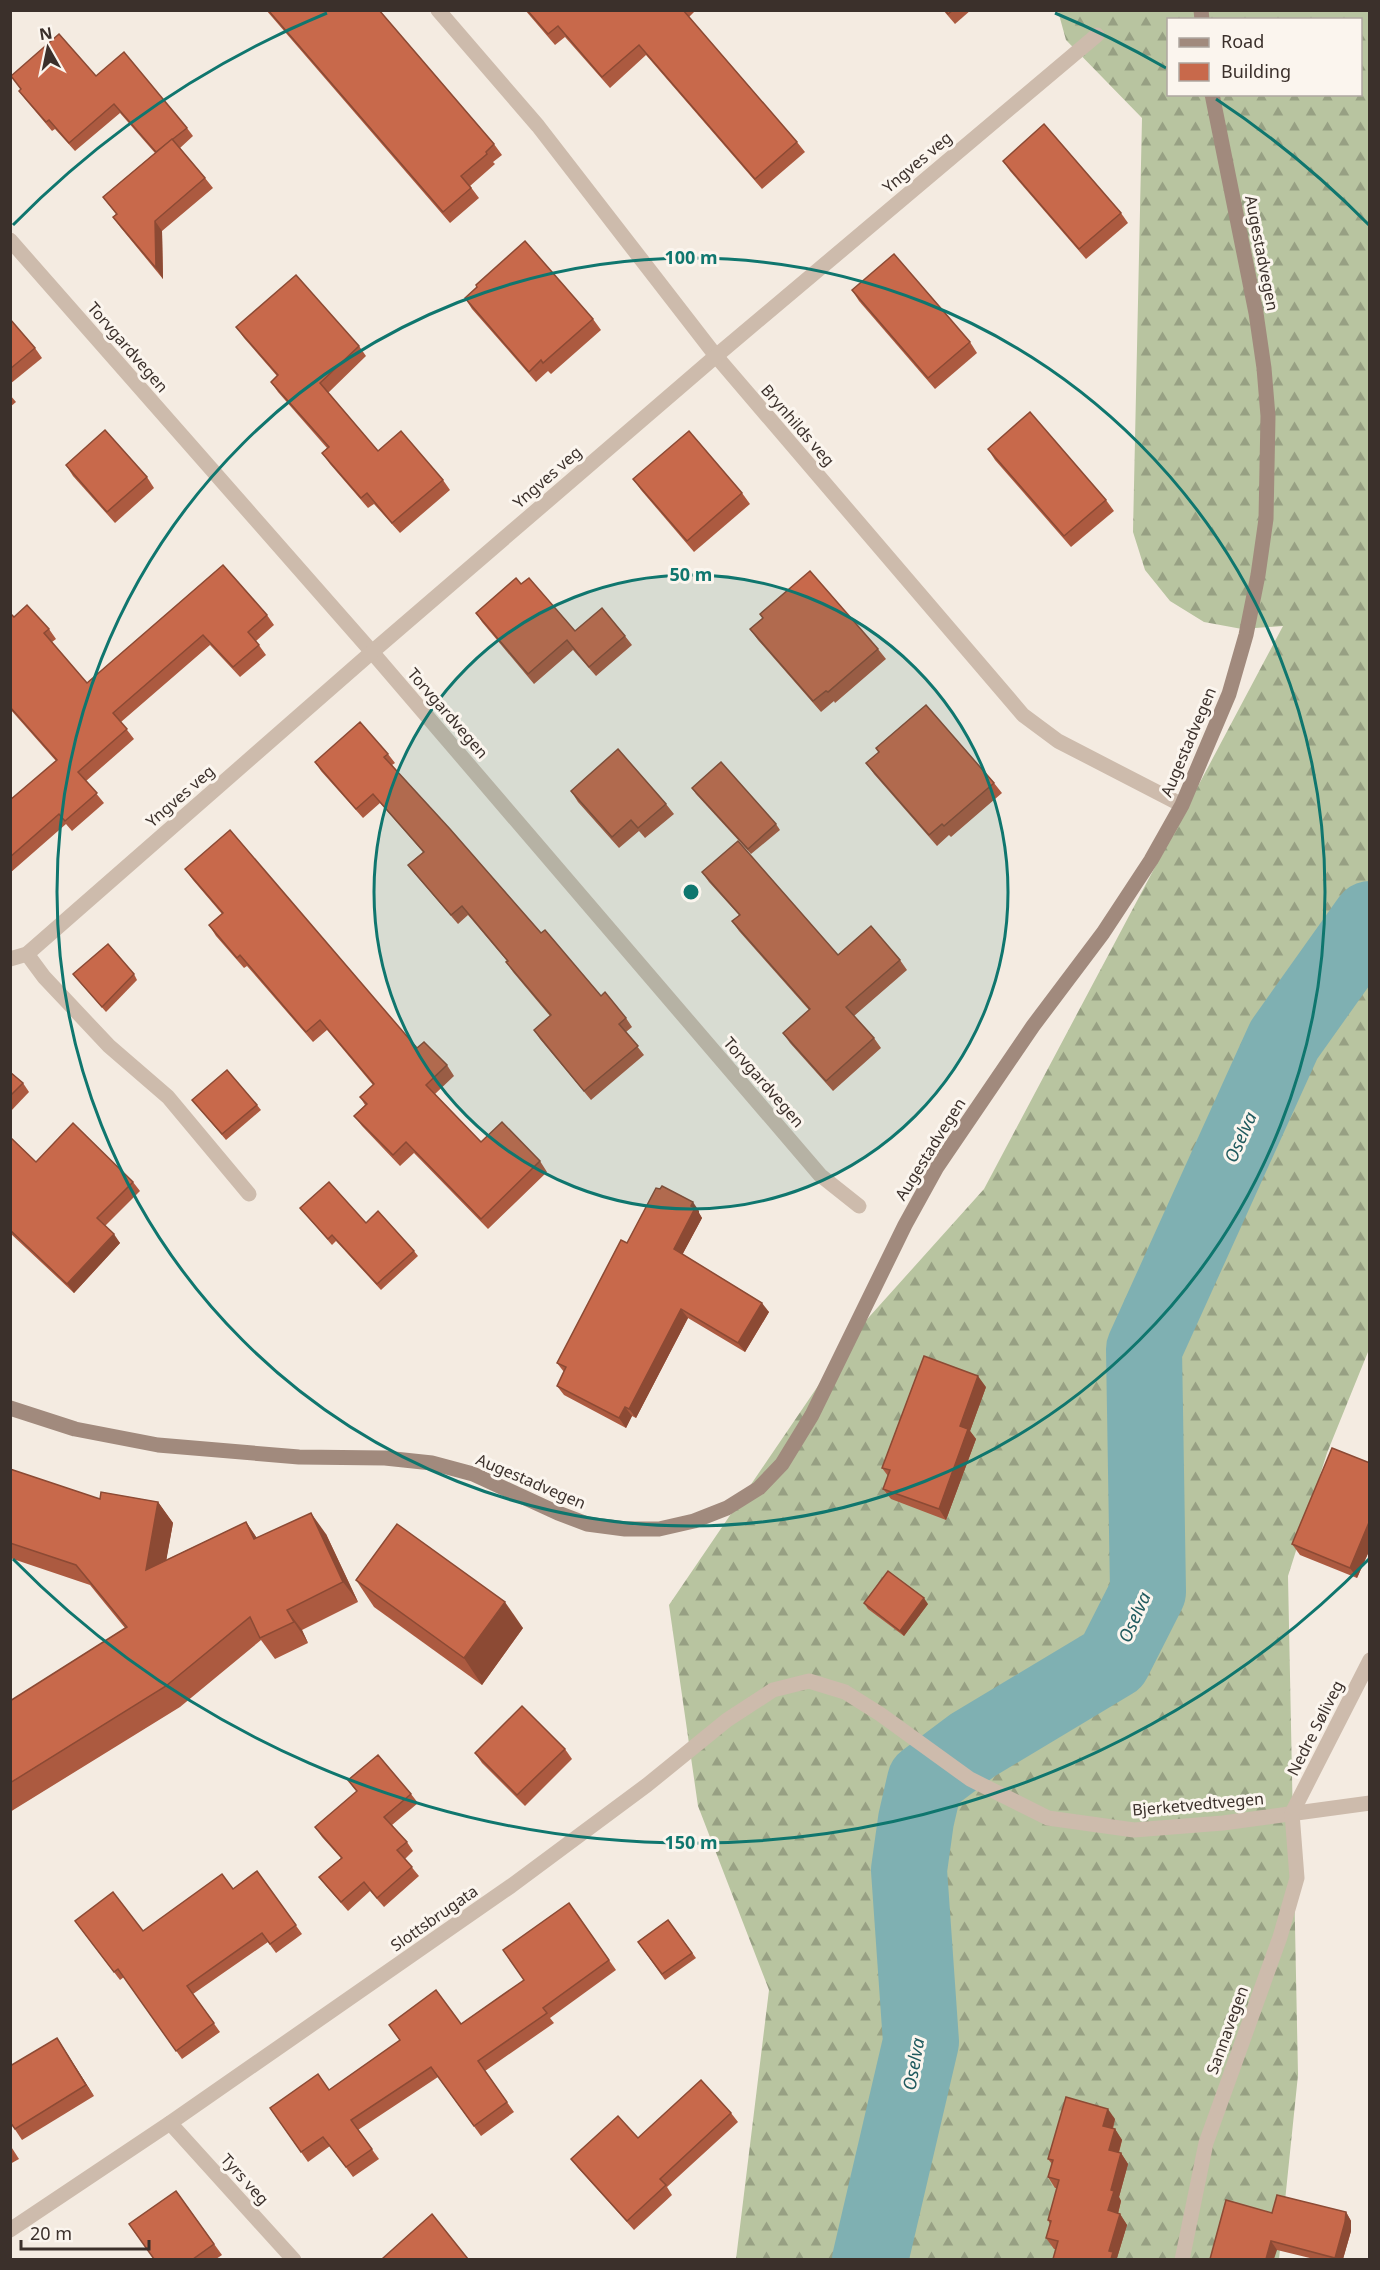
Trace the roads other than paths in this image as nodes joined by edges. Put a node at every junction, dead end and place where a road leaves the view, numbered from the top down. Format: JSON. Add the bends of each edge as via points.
{"nodes":[{"id":1,"x":438,"y":10,"type":"edge"},
{"id":2,"x":1097,"y":35,"type":"dead end"},
{"id":3,"x":1212,"y":96,"type":"edge"},
{"id":4,"x":10,"y":240,"type":"edge"},
{"id":5,"x":716,"y":356,"type":"junction"},
{"id":6,"x":372,"y":652,"type":"junction"},
{"id":7,"x":1182,"y":805,"type":"junction"},
{"id":8,"x":27,"y":954,"type":"junction"},
{"id":9,"x":10,"y":959,"type":"edge"},
{"id":10,"x":249,"y":1194,"type":"dead end"},
{"id":11,"x":860,"y":1206,"type":"dead end"},
{"id":12,"x":10,"y":1408,"type":"edge"},
{"id":13,"x":1370,"y":1660,"type":"edge"},
{"id":14,"x":880,"y":1714,"type":"joint"},
{"id":15,"x":1370,"y":1803,"type":"edge"},
{"id":16,"x":1292,"y":1812,"type":"junction"},
{"id":17,"x":170,"y":2123,"type":"junction"},
{"id":18,"x":10,"y":2230,"type":"edge"},
{"id":19,"x":294,"y":2259,"type":"edge"},
{"id":20,"x":1182,"y":2259,"type":"edge"}],
"edges":[{"from":1,"to":5,"type":"street","name":"Brynhilds veg","via":[[538,126]]},
{"from":2,"to":5,"type":"street","name":"Yngves veg"},
{"from":3,"to":7,"type":"main road","name":"Augestadvegen","via":[[1264,368],[1268,472],[1263,541],[1246,634],[1229,694]]},
{"from":4,"to":6,"type":"street","name":"Torvgardvegen"},
{"from":5,"to":6,"type":"street","name":"Yngves veg"},
{"from":5,"to":7,"type":"street","name":"Brynhilds veg","via":[[1023,716],[1058,741]]},
{"from":6,"to":8,"type":"street","name":"Yngves veg"},
{"from":6,"to":11,"type":"street","name":"Torvgardvegen","via":[[820,1175]]},
{"from":7,"to":12,"type":"main road","name":"Augestadvegen","via":[[1103,933],[1033,1026],[937,1167],[794,1447],[759,1488],[727,1508],[659,1529],[587,1524],[473,1474],[432,1463],[158,1445],[75,1429]]},
{"from":8,"to":9,"type":"street","name":"Yngves veg"},
{"from":8,"to":10,"type":"street","via":[[109,1046],[168,1097]]},
{"from":13,"to":16,"type":"street","name":"Nedre Søliveg"},
{"from":14,"to":16,"type":"street","name":"Bjerketvedtvegen","via":[[970,1779],[1048,1818],[1134,1830],[1223,1823]]},
{"from":14,"to":17,"type":"street","name":"Slottsbrugata","via":[[845,1692],[809,1681],[773,1690],[727,1720],[511,1886]]},
{"from":15,"to":16,"type":"street","name":"Bjerketvedtvegen"},
{"from":16,"to":20,"type":"street","name":"Sannavegen","via":[[1296,1878],[1280,1937],[1206,2143]]},
{"from":17,"to":18,"type":"street","name":"Slottsbrugata"},
{"from":17,"to":19,"type":"street","name":"Tyrs veg"}]}
